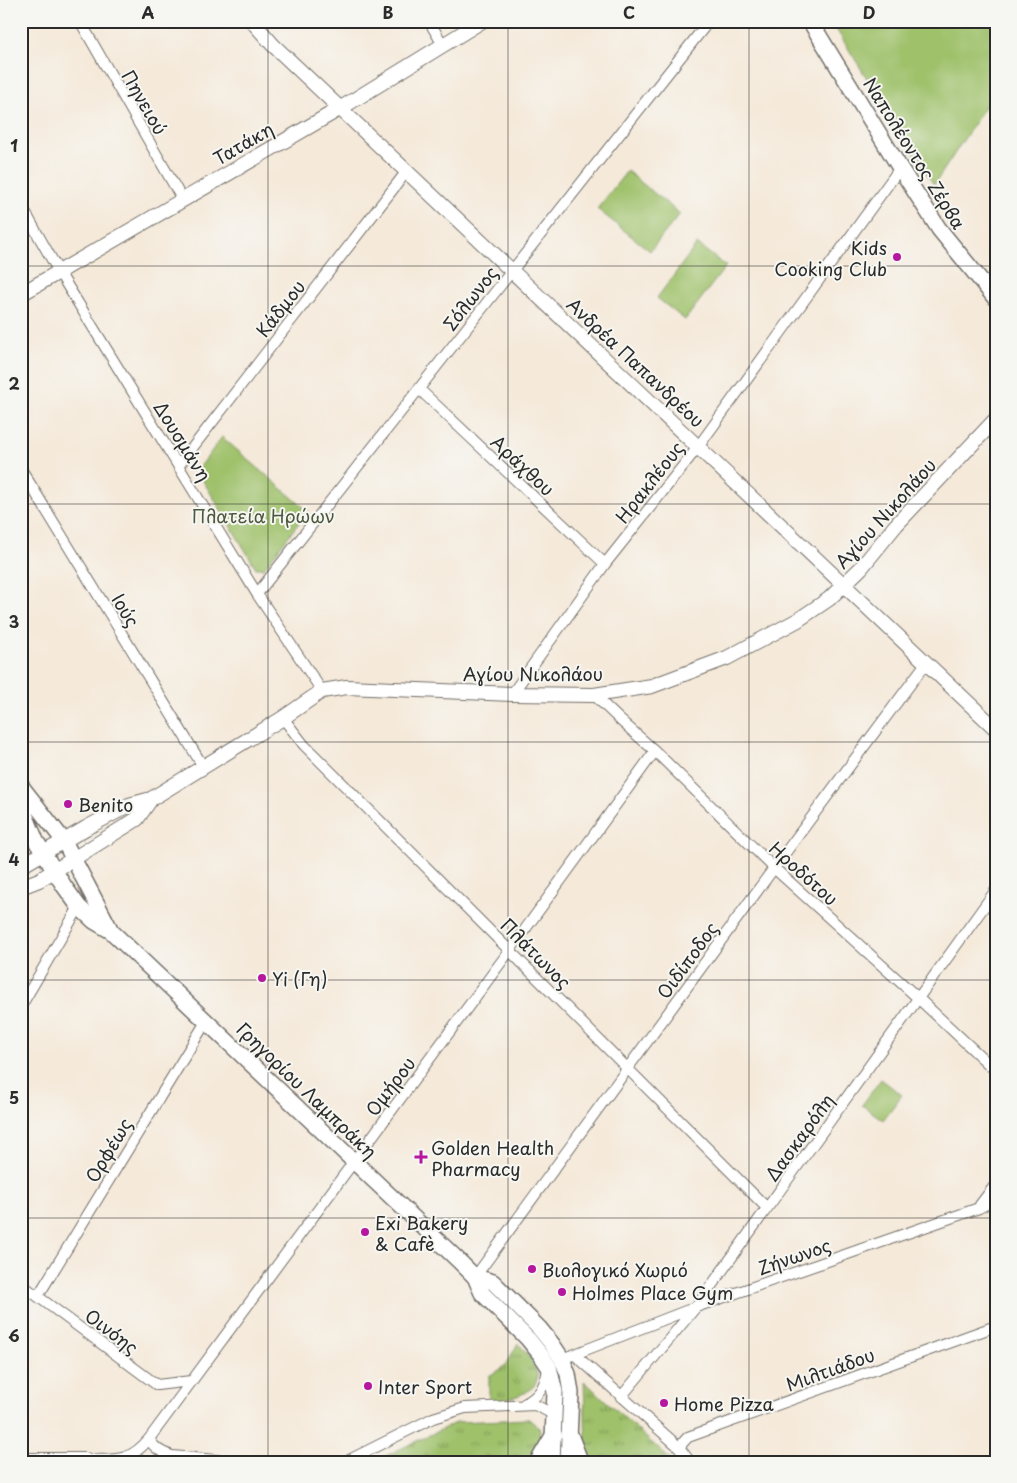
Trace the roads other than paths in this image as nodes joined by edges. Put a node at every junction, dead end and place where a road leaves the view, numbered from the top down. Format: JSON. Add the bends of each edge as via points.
{"nodes":[{"id":1,"x":80,"y":21,"type":"edge"},
{"id":2,"x":252,"y":21,"type":"edge"},
{"id":3,"x":430,"y":21,"type":"edge"},
{"id":4,"x":482,"y":21,"type":"edge"},
{"id":5,"x":709,"y":21,"type":"edge"},
{"id":6,"x":810,"y":21,"type":"edge"},
{"id":7,"x":443,"y":45,"type":"junction"},
{"id":8,"x":341,"y":108,"type":"junction"},
{"id":9,"x":900,"y":168,"type":"junction"},
{"id":10,"x":407,"y":171,"type":"junction"},
{"id":11,"x":182,"y":199,"type":"junction"},
{"id":12,"x":21,"y":205,"type":"edge"},
{"id":13,"x":512,"y":271,"type":"junction"},
{"id":14,"x":60,"y":272,"type":"junction"},
{"id":15,"x":21,"y":294,"type":"edge"},
{"id":16,"x":996,"y":298,"type":"edge"},
{"id":17,"x":419,"y":389,"type":"junction"},
{"id":18,"x":996,"y":420,"type":"edge"},
{"id":19,"x":698,"y":447,"type":"junction"},
{"id":20,"x":179,"y":465,"type":"junction"},
{"id":21,"x":21,"y":469,"type":"edge"},
{"id":22,"x":605,"y":564,"type":"junction"},
{"id":23,"x":844,"y":586,"type":"junction"},
{"id":24,"x":257,"y":594,"type":"junction"},
{"id":25,"x":926,"y":663,"type":"junction"},
{"id":26,"x":322,"y":691,"type":"junction"},
{"id":27,"x":512,"y":694,"type":"junction"},
{"id":28,"x":594,"y":694,"type":"junction"},
{"id":29,"x":283,"y":718,"type":"junction"},
{"id":30,"x":996,"y":729,"type":"edge"},
{"id":31,"x":655,"y":751,"type":"junction"},
{"id":32,"x":204,"y":768,"type":"junction"},
{"id":33,"x":21,"y":786,"type":"edge"},
{"id":34,"x":151,"y":799,"type":"junction"},
{"id":35,"x":21,"y":805,"type":"edge"},
{"id":36,"x":64,"y":840,"type":"junction"},
{"id":37,"x":43,"y":852,"type":"junction"},
{"id":38,"x":75,"y":859,"type":"junction"},
{"id":39,"x":21,"y":866,"type":"edge"},
{"id":40,"x":774,"y":868,"type":"junction"},
{"id":41,"x":54,"y":871,"type":"junction"},
{"id":42,"x":21,"y":888,"type":"edge"},
{"id":43,"x":996,"y":890,"type":"edge"},
{"id":44,"x":80,"y":907,"type":"junction"},
{"id":45,"x":111,"y":931,"type":"junction"},
{"id":46,"x":510,"y":950,"type":"junction"},
{"id":47,"x":918,"y":998,"type":"junction"},
{"id":48,"x":21,"y":1006,"type":"edge"},
{"id":49,"x":207,"y":1020,"type":"junction"},
{"id":50,"x":628,"y":1068,"type":"junction"},
{"id":51,"x":996,"y":1071,"type":"edge"},
{"id":52,"x":354,"y":1161,"type":"junction"},
{"id":53,"x":996,"y":1184,"type":"edge"},
{"id":54,"x":996,"y":1200,"type":"edge"},
{"id":55,"x":767,"y":1208,"type":"junction"},
{"id":56,"x":979,"y":1208,"type":"junction"},
{"id":57,"x":475,"y":1277,"type":"junction"},
{"id":58,"x":21,"y":1284,"type":"edge"},
{"id":59,"x":38,"y":1296,"type":"junction"},
{"id":60,"x":696,"y":1307,"type":"junction"},
{"id":61,"x":996,"y":1326,"type":"edge"},
{"id":62,"x":562,"y":1360,"type":"junction"},
{"id":63,"x":191,"y":1381,"type":"junction"},
{"id":64,"x":621,"y":1397,"type":"junction"},
{"id":65,"x":524,"y":1404,"type":"junction"},
{"id":66,"x":554,"y":1418,"type":"junction"},
{"id":67,"x":562,"y":1436,"type":"junction"},
{"id":68,"x":149,"y":1439,"type":"junction"},
{"id":69,"x":679,"y":1447,"type":"junction"},
{"id":70,"x":21,"y":1460,"type":"edge"},
{"id":71,"x":85,"y":1461,"type":"edge"},
{"id":72,"x":238,"y":1462,"type":"edge"},
{"id":73,"x":345,"y":1462,"type":"edge"},
{"id":74,"x":538,"y":1462,"type":"edge"},
{"id":75,"x":552,"y":1462,"type":"edge"},
{"id":76,"x":568,"y":1462,"type":"edge"},
{"id":77,"x":580,"y":1462,"type":"edge"},
{"id":78,"x":690,"y":1462,"type":"edge"}],
"edges":[{"from":1,"to":11,"type":"street","name":"Πηνειού"},
{"from":2,"to":8,"type":"street","name":"Ανδρέα Παπανδρέου"},
{"from":3,"to":7,"type":"street"},
{"from":4,"to":7,"type":"street","name":"Τατάκη"},
{"from":5,"to":13,"type":"street","name":"Σόλωνος"},
{"from":6,"to":9,"type":"main road","name":"Ναπολέοντος Ζέρβα"},
{"from":7,"to":8,"type":"street","name":"Τατάκη"},
{"from":8,"to":10,"type":"street","name":"Ανδρέα Παπανδρέου"},
{"from":8,"to":11,"type":"street","name":"Τατάκη"},
{"from":9,"to":16,"type":"main road","name":"Ναπολέοντος Ζέρβα","via":[[939,229]]},
{"from":9,"to":19,"type":"street","name":"Ηρακλέους"},
{"from":10,"to":13,"type":"street","name":"Ανδρέα Παπανδρέου"},
{"from":10,"to":20,"type":"street","name":"Κάδμου"},
{"from":11,"to":14,"type":"street","name":"Τατάκη"},
{"from":12,"to":14,"type":"street","name":"Δουσμάνη"},
{"from":13,"to":17,"type":"street","name":"Σόλωνος"},
{"from":13,"to":19,"type":"street","name":"Ανδρέα Παπανδρέου"},
{"from":14,"to":15,"type":"street","name":"Τατάκη"},
{"from":14,"to":20,"type":"street","name":"Δουσμάνη"},
{"from":17,"to":22,"type":"street","name":"Αράχθου"},
{"from":17,"to":24,"type":"street","name":"Σόλωνος"},
{"from":18,"to":23,"type":"street","name":"Αγίου Νικολάου","via":[[896,525]]},
{"from":19,"to":22,"type":"street","name":"Ηρακλέους"},
{"from":19,"to":23,"type":"street","name":"Ανδρέα Παπανδρέου"},
{"from":20,"to":24,"type":"street","name":"Δουσμάνη"},
{"from":21,"to":32,"type":"street","name":"Ιούς"},
{"from":22,"to":27,"type":"street","name":"Ηρακλέους"},
{"from":23,"to":25,"type":"street","name":"Ανδρέα Παπανδρέου"},
{"from":23,"to":28,"type":"street","name":"Αγίου Νικολάου","via":[[798,620],[727,658],[652,686]]},
{"from":24,"to":26,"type":"street","name":"Δουσμάνη"},
{"from":25,"to":30,"type":"street","name":"Ανδρέα Παπανδρέου"},
{"from":25,"to":40,"type":"street","name":"Οιδίποδος"},
{"from":26,"to":27,"type":"street","name":"Αγίου Νικολάου","via":[[347,688]]},
{"from":26,"to":29,"type":"street","name":"Αγίου Νικολάου"},
{"from":27,"to":28,"type":"street","name":"Αγίου Νικολάου"},
{"from":28,"to":31,"type":"street","name":"Ηροδότου"},
{"from":29,"to":32,"type":"street","name":"Αγίου Νικολάου"},
{"from":29,"to":46,"type":"street","name":"Πλάτωνος","via":[[304,746]]},
{"from":31,"to":40,"type":"street","name":"Ηροδότου"},
{"from":31,"to":46,"type":"street","name":"Ομήρου"},
{"from":32,"to":34,"type":"street","name":"Αγίου Νικολάου"},
{"from":33,"to":36,"type":"main road","name":"Γρηγορίου Λαμπράκη"},
{"from":34,"to":36,"type":"street","name":"Αγίου Νικολάου","via":[[129,805]]},
{"from":34,"to":38,"type":"street","name":"Αγίου Νικολάου","via":[[137,818]]},
{"from":35,"to":37,"type":"main road","name":"Γρηγορίου Λαμπράκη"},
{"from":36,"to":37,"type":"street","name":"Αγίου Νικολάου"},
{"from":36,"to":38,"type":"main road","name":"Γρηγορίου Λαμπράκη"},
{"from":37,"to":39,"type":"street","name":"Αγίου Νικολάου"},
{"from":37,"to":41,"type":"main road","name":"Γρηγορίου Λαμπράκη"},
{"from":38,"to":41,"type":"street","name":"Αγίου Νικολάου"},
{"from":38,"to":45,"type":"main road","name":"Γρηγορίου Λαμπράκη"},
{"from":40,"to":47,"type":"street","name":"Ηροδότου"},
{"from":40,"to":50,"type":"street","name":"Οιδίποδος"},
{"from":41,"to":42,"type":"street","name":"Αγίου Νικολάου"},
{"from":41,"to":44,"type":"main road","name":"Γρηγορίου Λαμπράκη"},
{"from":43,"to":47,"type":"street","name":"Δασκαρόλη"},
{"from":44,"to":45,"type":"main road","name":"Γρηγορίου Λαμπράκη"},
{"from":44,"to":48,"type":"street"},
{"from":45,"to":49,"type":"main road","name":"Γρηγορίου Λαμπράκη"},
{"from":46,"to":50,"type":"street","name":"Πλάτωνος"},
{"from":46,"to":52,"type":"street","name":"Ομήρου"},
{"from":47,"to":51,"type":"street","name":"Ηροδότου"},
{"from":47,"to":55,"type":"street","name":"Δασκαρόλη"},
{"from":49,"to":52,"type":"main road","name":"Γρηγορίου Λαμπράκη"},
{"from":49,"to":59,"type":"street","name":"Ορφέως"},
{"from":50,"to":55,"type":"street","name":"Πλάτωνος"},
{"from":50,"to":57,"type":"street","name":"Οιδίποδος"},
{"from":52,"to":57,"type":"main road","name":"Γρηγορίου Λαμπράκη"},
{"from":52,"to":63,"type":"street","name":"Ομήρου"},
{"from":53,"to":56,"type":"street"},
{"from":54,"to":56,"type":"street","name":"Ζήνωνος"},
{"from":55,"to":60,"type":"street","name":"Δασκαρόλη"},
{"from":56,"to":60,"type":"street","name":"Ζήνωνος"},
{"from":57,"to":62,"type":"main road","name":"Γρηγορίου Λαμπράκη","via":[[482,1293],[541,1355]]},
{"from":58,"to":59,"type":"street","name":"Οινόης"},
{"from":59,"to":63,"type":"street","name":"Οινόης","via":[[157,1385]]},
{"from":60,"to":62,"type":"street","name":"Ζήνωνος"},
{"from":60,"to":64,"type":"street","name":"Δασκαρόλη"},
{"from":61,"to":69,"type":"street","name":"Μιλτιάδου","via":[[688,1438]]},
{"from":62,"to":64,"type":"street","name":"Γρηγορίου Λαμπράκη"},
{"from":62,"to":65,"type":"street","via":[[540,1393]]},
{"from":62,"to":66,"type":"main road","name":"Γρηγορίου Λαμπράκη","via":[[555,1392]]},
{"from":62,"to":67,"type":"main road","name":"Γρηγορίου Λαμπράκη","via":[[571,1393]]},
{"from":63,"to":68,"type":"street","name":"Ομήρου"},
{"from":64,"to":69,"type":"street","name":"Γρηγορίου Λαμπράκη"},
{"from":65,"to":66,"type":"street","via":[[542,1408]]},
{"from":65,"to":73,"type":"street","via":[[451,1412]]},
{"from":66,"to":67,"type":"main road","name":"Γρηγορίου Λαμπράκη"},
{"from":67,"to":74,"type":"main road"},
{"from":67,"to":75,"type":"main road","name":"Γρηγορίου Λαμπράκη"},
{"from":67,"to":76,"type":"main road","name":"Γρηγορίου Λαμπράκη"},
{"from":67,"to":77,"type":"main road"},
{"from":68,"to":71,"type":"street","name":"Ομήρου","via":[[130,1456]]},
{"from":68,"to":72,"type":"street","via":[[154,1447],[172,1456]]},
{"from":69,"to":78,"type":"street","name":"Γρηγορίου Λαμπράκη"},
{"from":70,"to":71,"type":"street"}]}
